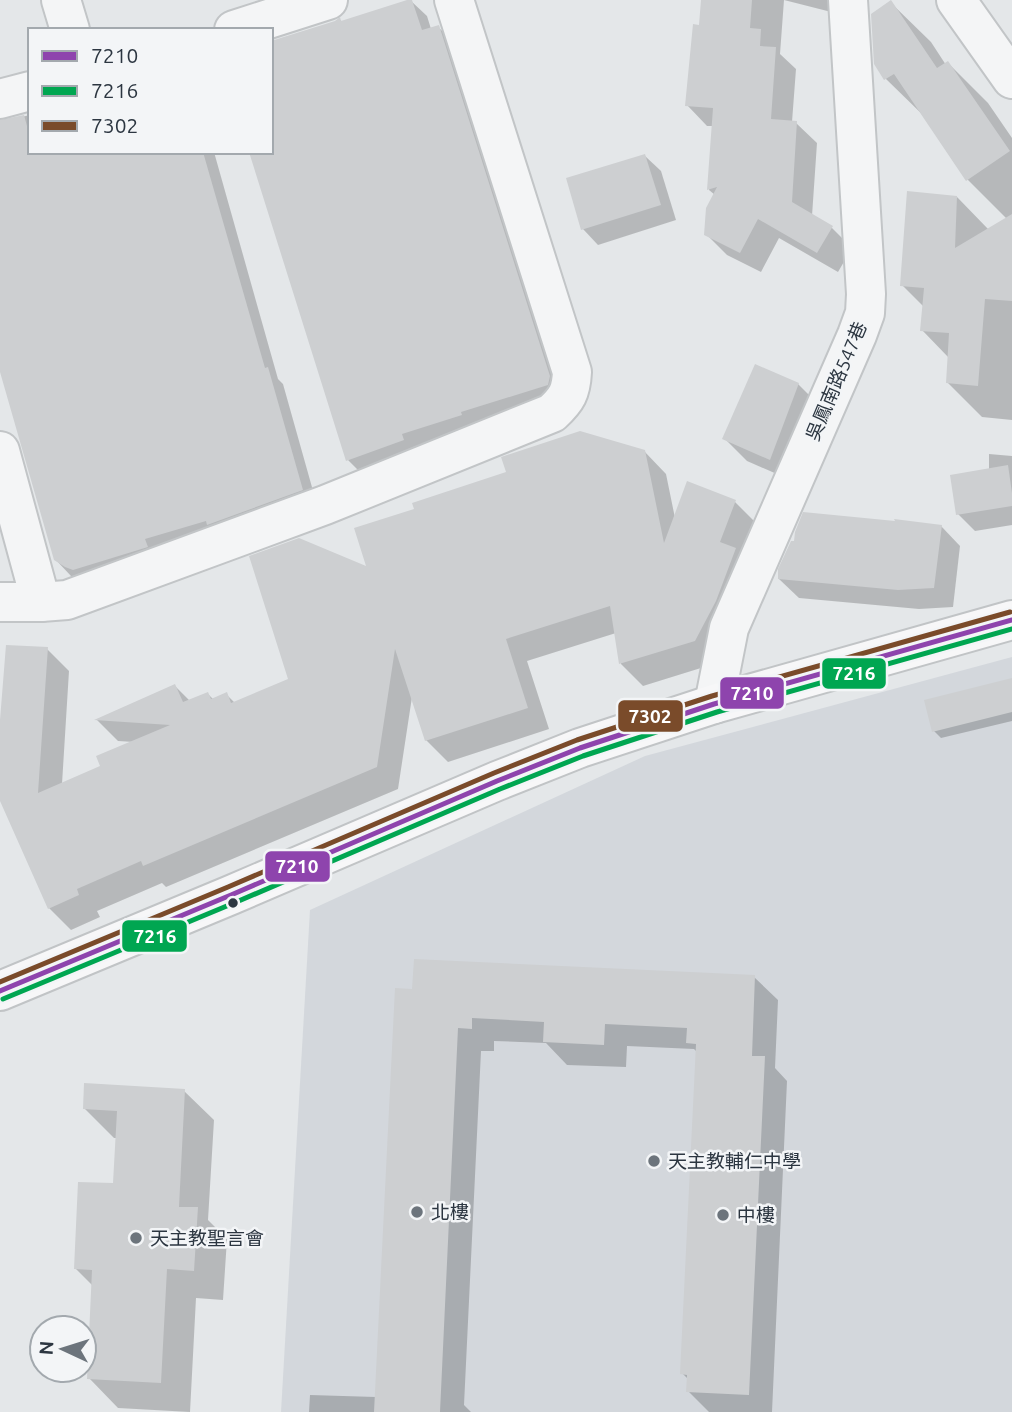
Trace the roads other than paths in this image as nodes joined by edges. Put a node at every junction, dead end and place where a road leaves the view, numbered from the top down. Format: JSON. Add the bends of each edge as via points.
{"nodes":[{"id":1,"x":61,"y":0,"type":"edge"},
{"id":2,"x":328,"y":0,"type":"edge"},
{"id":3,"x":454,"y":0,"type":"edge"},
{"id":4,"x":848,"y":0,"type":"edge"},
{"id":5,"x":956,"y":0,"type":"edge"},
{"id":6,"x":69,"y":28,"type":"edge"},
{"id":7,"x":240,"y":28,"type":"edge"},
{"id":8,"x":1012,"y":79,"type":"edge"},
{"id":9,"x":28,"y":92,"type":"edge"},
{"id":10,"x":0,"y":99,"type":"edge"},
{"id":11,"x":0,"y":451,"type":"edge"},
{"id":12,"x":0,"y":602,"type":"edge"},
{"id":13,"x":41,"y":602,"type":"junction"},
{"id":14,"x":1012,"y":620,"type":"edge"},
{"id":15,"x":714,"y":704,"type":"junction"},
{"id":16,"x":0,"y":990,"type":"edge"}],
"edges":[{"from":1,"to":6,"type":"street"},
{"from":2,"to":7,"type":"street"},
{"from":3,"to":13,"type":"street","via":[[572,372],[564,402],[552,413],[325,505],[67,600]]},
{"from":4,"to":15,"type":"street","name":"吳鳳南路547巷","via":[[865,313],[729,628]]},
{"from":5,"to":8,"type":"street"},
{"from":9,"to":10,"type":"street"},
{"from":11,"to":13,"type":"street"},
{"from":12,"to":13,"type":"street"},
{"from":14,"to":15,"type":"main road"},
{"from":15,"to":16,"type":"main road","via":[[497,781]]}]}
